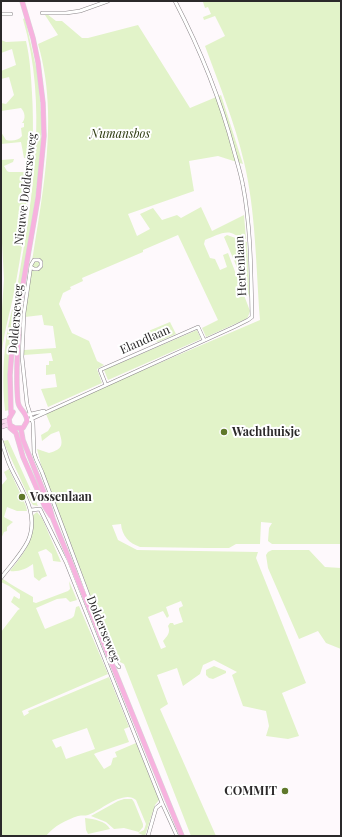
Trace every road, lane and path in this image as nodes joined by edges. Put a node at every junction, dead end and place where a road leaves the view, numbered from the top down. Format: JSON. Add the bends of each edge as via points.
{"nodes":[{"id":1,"x":22,"y":1,"type":"edge"},
{"id":2,"x":108,"y":1,"type":"edge"},
{"id":3,"x":175,"y":1,"type":"edge"},
{"id":4,"x":42,"y":13,"type":"dead end"},
{"id":5,"x":1,"y":14,"type":"edge"},
{"id":6,"x":11,"y":14,"type":"dead end"},
{"id":7,"x":31,"y":267,"type":"dead end"},
{"id":8,"x":19,"y":309,"type":"junction"},
{"id":9,"x":204,"y":340,"type":"junction"},
{"id":10,"x":106,"y":385,"type":"junction"},
{"id":11,"x":12,"y":412,"type":"junction"},
{"id":12,"x":28,"y":417,"type":"junction"},
{"id":13,"x":6,"y":423,"type":"edge"},
{"id":14,"x":1,"y":426,"type":"edge"},
{"id":15,"x":22,"y":428,"type":"junction"},
{"id":16,"x":1,"y":440,"type":"edge"},
{"id":17,"x":31,"y":510,"type":"junction"},
{"id":18,"x":53,"y":519,"type":"junction"},
{"id":19,"x":1,"y":578,"type":"edge"},
{"id":20,"x":119,"y":667,"type":"dead end"},
{"id":21,"x":162,"y":803,"type":"junction"},
{"id":22,"x":148,"y":836,"type":"edge"},
{"id":23,"x":177,"y":836,"type":"edge"},
{"id":24,"x":182,"y":836,"type":"edge"}],
"edges":[{"from":1,"to":8,"type":"main road","name":"Nieuwe Dolderseweg","via":[[38,62],[44,136],[38,198]]},
{"from":2,"to":4,"type":"street","via":[[80,11]]},
{"from":3,"to":9,"type":"street","name":"Hertenlaan","via":[[220,101],[243,185],[247,212],[252,317]]},
{"from":5,"to":6,"type":"street"},
{"from":7,"to":12,"type":"street","name":"Dolderseweg","via":[[24,313],[22,357]]},
{"from":8,"to":11,"type":"main road","name":"Nieuwe Dolderseweg","via":[[11,359]]},
{"from":8,"to":12,"type":"main road","name":"Nieuwe Dolderseweg","via":[[18,405]]},
{"from":9,"to":10,"type":"street","name":"Hertenlaan"},
{"from":9,"to":10,"type":"street","name":"Elandlaan","via":[[198,327],[100,370]]},
{"from":10,"to":12,"type":"street","name":"Hertenlaan"},
{"from":11,"to":12,"type":"main road","via":[[20,412]]},
{"from":11,"to":13,"type":"main road"},
{"from":12,"to":15,"type":"main road"},
{"from":12,"to":20,"type":"street","name":"Dolderseweg","via":[[36,459],[90,600]]},
{"from":13,"to":14,"type":"main road"},
{"from":13,"to":15,"type":"main road","via":[[15,428]]},
{"from":13,"to":18,"type":"main road","name":"Dolderseweg","via":[[16,433],[23,457]]},
{"from":15,"to":18,"type":"main road","name":"Dolderseweg"},
{"from":16,"to":17,"type":"street"},
{"from":17,"to":19,"type":"street","via":[[32,527],[28,539],[19,556]]},
{"from":17,"to":21,"type":"street","name":"Dolderseweg","via":[[40,510],[66,562]]},
{"from":18,"to":24,"type":"main road","name":"Dolderseweg"},
{"from":21,"to":22,"type":"street","via":[[156,808]]},
{"from":21,"to":23,"type":"street","name":"Dolderseweg"}]}
